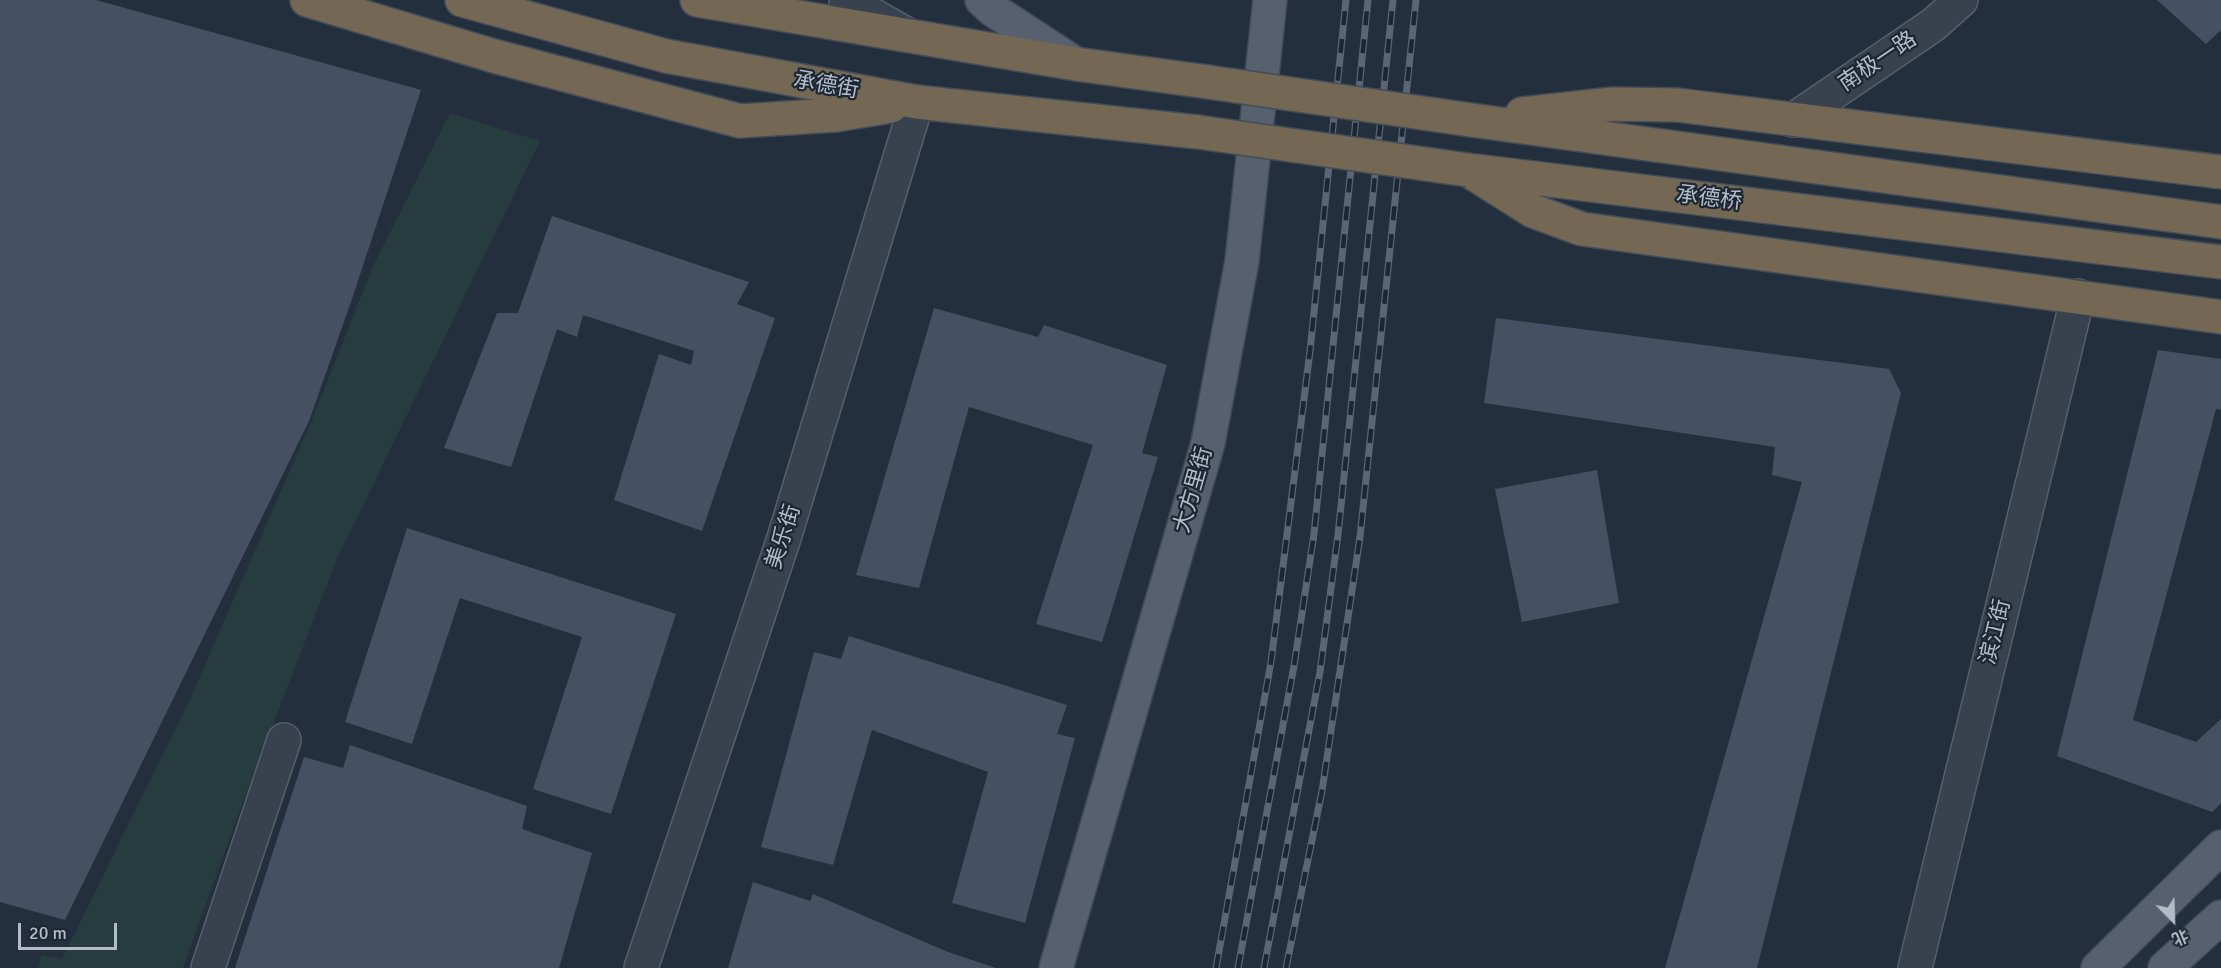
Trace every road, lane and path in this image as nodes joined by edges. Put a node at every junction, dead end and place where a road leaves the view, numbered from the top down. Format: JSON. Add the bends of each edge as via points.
{"nodes":[{"id":1,"x":307,"y":0,"type":"edge"},
{"id":2,"x":462,"y":0,"type":"edge"},
{"id":3,"x":698,"y":0,"type":"edge"},
{"id":4,"x":801,"y":0,"type":"edge"},
{"id":5,"x":982,"y":0,"type":"edge"},
{"id":6,"x":1270,"y":0,"type":"edge"},
{"id":7,"x":1287,"y":0,"type":"edge"},
{"id":8,"x":1961,"y":0,"type":"edge"},
{"id":9,"x":852,"y":14,"type":"edge"},
{"id":10,"x":1076,"y":64,"type":"junction"},
{"id":11,"x":917,"y":102,"type":"junction"},
{"id":12,"x":1471,"y":120,"type":"junction"},
{"id":13,"x":1793,"y":120,"type":"junction"},
{"id":14,"x":1198,"y":132,"type":"joint"},
{"id":15,"x":1468,"y":170,"type":"junction"},
{"id":16,"x":2221,"y":172,"type":"edge"},
{"id":17,"x":2221,"y":222,"type":"edge"},
{"id":18,"x":2221,"y":262,"type":"edge"},
{"id":19,"x":2078,"y":296,"type":"junction"},
{"id":20,"x":2221,"y":316,"type":"edge"},
{"id":21,"x":285,"y":740,"type":"dead end"},
{"id":22,"x":2221,"y":846,"type":"edge"},
{"id":23,"x":2221,"y":917,"type":"edge"},
{"id":24,"x":208,"y":968,"type":"edge"},
{"id":25,"x":641,"y":968,"type":"edge"},
{"id":26,"x":1056,"y":968,"type":"edge"},
{"id":27,"x":1075,"y":968,"type":"edge"},
{"id":28,"x":1915,"y":968,"type":"edge"},
{"id":29,"x":2098,"y":968,"type":"edge"},
{"id":30,"x":2165,"y":968,"type":"edge"}],
"edges":[{"from":1,"to":11,"type":"highway","via":[[494,56],[740,121],[836,115]]},
{"from":2,"to":11,"type":"highway","name":"承德街","via":[[666,57]]},
{"from":3,"to":9,"type":"highway"},
{"from":4,"to":9,"type":"highway"},
{"from":5,"to":10,"type":"main road"},
{"from":6,"to":26,"type":"main road","name":"大方里街","via":[[1242,261],[1208,443]]},
{"from":7,"to":27,"type":"main road","name":"大方里街","via":[[1261,253],[1195,548]]},
{"from":8,"to":13,"type":"street","name":"南极一路","via":[[1933,25]]},
{"from":9,"to":10,"type":"highway","via":[[911,37]]},
{"from":10,"to":12,"type":"highway","name":"承德桥","bridge":true},
{"from":11,"to":14,"type":"highway","name":"承德街"},
{"from":11,"to":25,"type":"street","name":"美乐街","via":[[784,538]]},
{"from":12,"to":13,"type":"highway","via":[[1613,104],[1677,105]]},
{"from":12,"to":17,"type":"highway","name":"承德桥"},
{"from":13,"to":16,"type":"highway"},
{"from":14,"to":15,"type":"highway","name":"承德桥","bridge":true},
{"from":15,"to":18,"type":"highway","name":"承德桥"},
{"from":15,"to":19,"type":"highway","via":[[1533,211],[1582,229]]},
{"from":19,"to":20,"type":"highway"},
{"from":19,"to":28,"type":"street","name":"滨江街"},
{"from":21,"to":24,"type":"street"},
{"from":22,"to":29,"type":"main road"},
{"from":23,"to":30,"type":"main road"}]}
